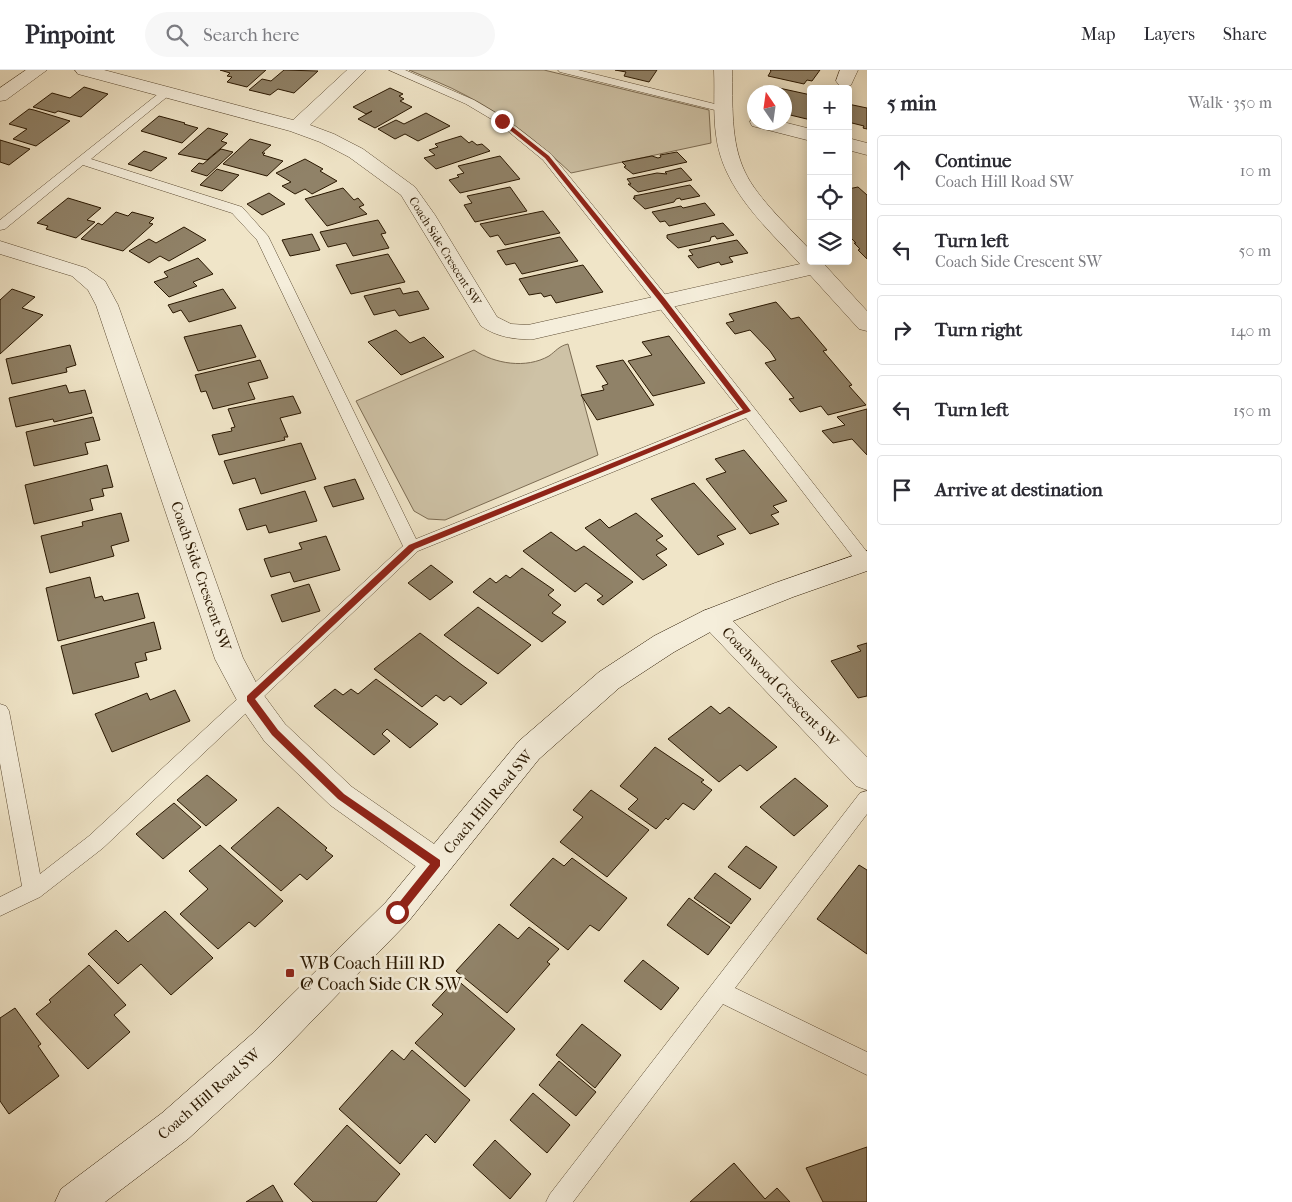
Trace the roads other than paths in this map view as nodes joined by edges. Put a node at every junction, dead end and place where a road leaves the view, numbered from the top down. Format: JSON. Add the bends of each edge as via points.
{"nodes":[{"id":1,"x":38,"y":70,"type":"edge"},
{"id":2,"x":84,"y":70,"type":"edge"},
{"id":3,"x":357,"y":70,"type":"edge"},
{"id":4,"x":395,"y":70,"type":"edge"},
{"id":5,"x":564,"y":70,"type":"edge"},
{"id":6,"x":723,"y":70,"type":"edge"},
{"id":7,"x":167,"y":92,"type":"junction"},
{"id":8,"x":0,"y":96,"type":"edge"},
{"id":9,"x":724,"y":112,"type":"junction"},
{"id":10,"x":747,"y":119,"type":"edge"},
{"id":11,"x":297,"y":127,"type":"junction"},
{"id":12,"x":791,"y":130,"type":"edge"},
{"id":13,"x":807,"y":134,"type":"edge"},
{"id":14,"x":852,"y":145,"type":"edge"},
{"id":15,"x":867,"y":149,"type":"edge"},
{"id":16,"x":83,"y":160,"type":"junction"},
{"id":17,"x":0,"y":226,"type":"edge"},
{"id":18,"x":0,"y":247,"type":"edge"},
{"id":19,"x":816,"y":267,"type":"junction"},
{"id":20,"x":663,"y":301,"type":"junction"},
{"id":21,"x":867,"y":324,"type":"edge"},
{"id":22,"x":748,"y":411,"type":"junction"},
{"id":23,"x":412,"y":547,"type":"junction"},
{"id":24,"x":866,"y":561,"type":"edge"},
{"id":25,"x":713,"y":618,"type":"junction"},
{"id":26,"x":250,"y":698,"type":"junction"},
{"id":27,"x":0,"y":711,"type":"edge"},
{"id":28,"x":867,"y":776,"type":"edge"},
{"id":29,"x":867,"y":799,"type":"edge"},
{"id":30,"x":436,"y":863,"type":"junction"},
{"id":31,"x":33,"y":890,"type":"junction"},
{"id":32,"x":0,"y":908,"type":"edge"},
{"id":33,"x":720,"y":991,"type":"junction"},
{"id":34,"x":867,"y":1064,"type":"edge"},
{"id":35,"x":74,"y":1202,"type":"edge"},
{"id":36,"x":558,"y":1202,"type":"edge"}],
"edges":[{"from":1,"to":8,"type":"street"},
{"from":2,"to":7,"type":"street","name":"Coach Side Crescent SW"},
{"from":3,"to":11,"type":"street"},
{"from":4,"to":20,"type":"lane","via":[[470,102],[502,121],[547,157]]},
{"from":5,"to":9,"type":"lane"},
{"from":6,"to":9,"type":"street"},
{"from":7,"to":11,"type":"street","name":"Coach Side Crescent SW"},
{"from":7,"to":16,"type":"lane"},
{"from":9,"to":10,"type":"street"},
{"from":9,"to":19,"type":"street","via":[[724,136],[736,172],[760,208]]},
{"from":11,"to":20,"type":"street","name":"Coach Side Crescent SW","via":[[356,153],[408,191],[426,215],[489,321],[498,328],[534,332]]},
{"from":12,"to":13,"type":"street"},
{"from":14,"to":15,"type":"street"},
{"from":16,"to":17,"type":"lane"},
{"from":16,"to":23,"type":"lane","via":[[238,210],[263,239]]},
{"from":18,"to":26,"type":"street","name":"Coach Side Crescent SW","via":[[78,272],[97,286],[107,305],[229,659]]},
{"from":19,"to":20,"type":"street","name":"Coach Side Crescent SW"},
{"from":19,"to":21,"type":"street"},
{"from":20,"to":22,"type":"lane"},
{"from":22,"to":23,"type":"lane"},
{"from":22,"to":24,"type":"lane"},
{"from":23,"to":26,"type":"lane"},
{"from":24,"to":25,"type":"street","name":"Coach Hill Road SW"},
{"from":25,"to":28,"type":"street","name":"Coachwood Crescent SW"},
{"from":25,"to":30,"type":"street","name":"Coach Hill Road SW","via":[[664,644],[609,680],[529,750]]},
{"from":26,"to":30,"type":"street","name":"Coach Side Crescent SW","via":[[275,733],[341,796]]},
{"from":26,"to":31,"type":"lane","via":[[96,842]]},
{"from":27,"to":31,"type":"lane"},
{"from":29,"to":33,"type":"lane"},
{"from":30,"to":35,"type":"street","name":"Coach Hill Road SW","via":[[397,912],[264,1046],[174,1126]]},
{"from":31,"to":32,"type":"lane"},
{"from":33,"to":34,"type":"lane"},
{"from":33,"to":36,"type":"lane"}]}
